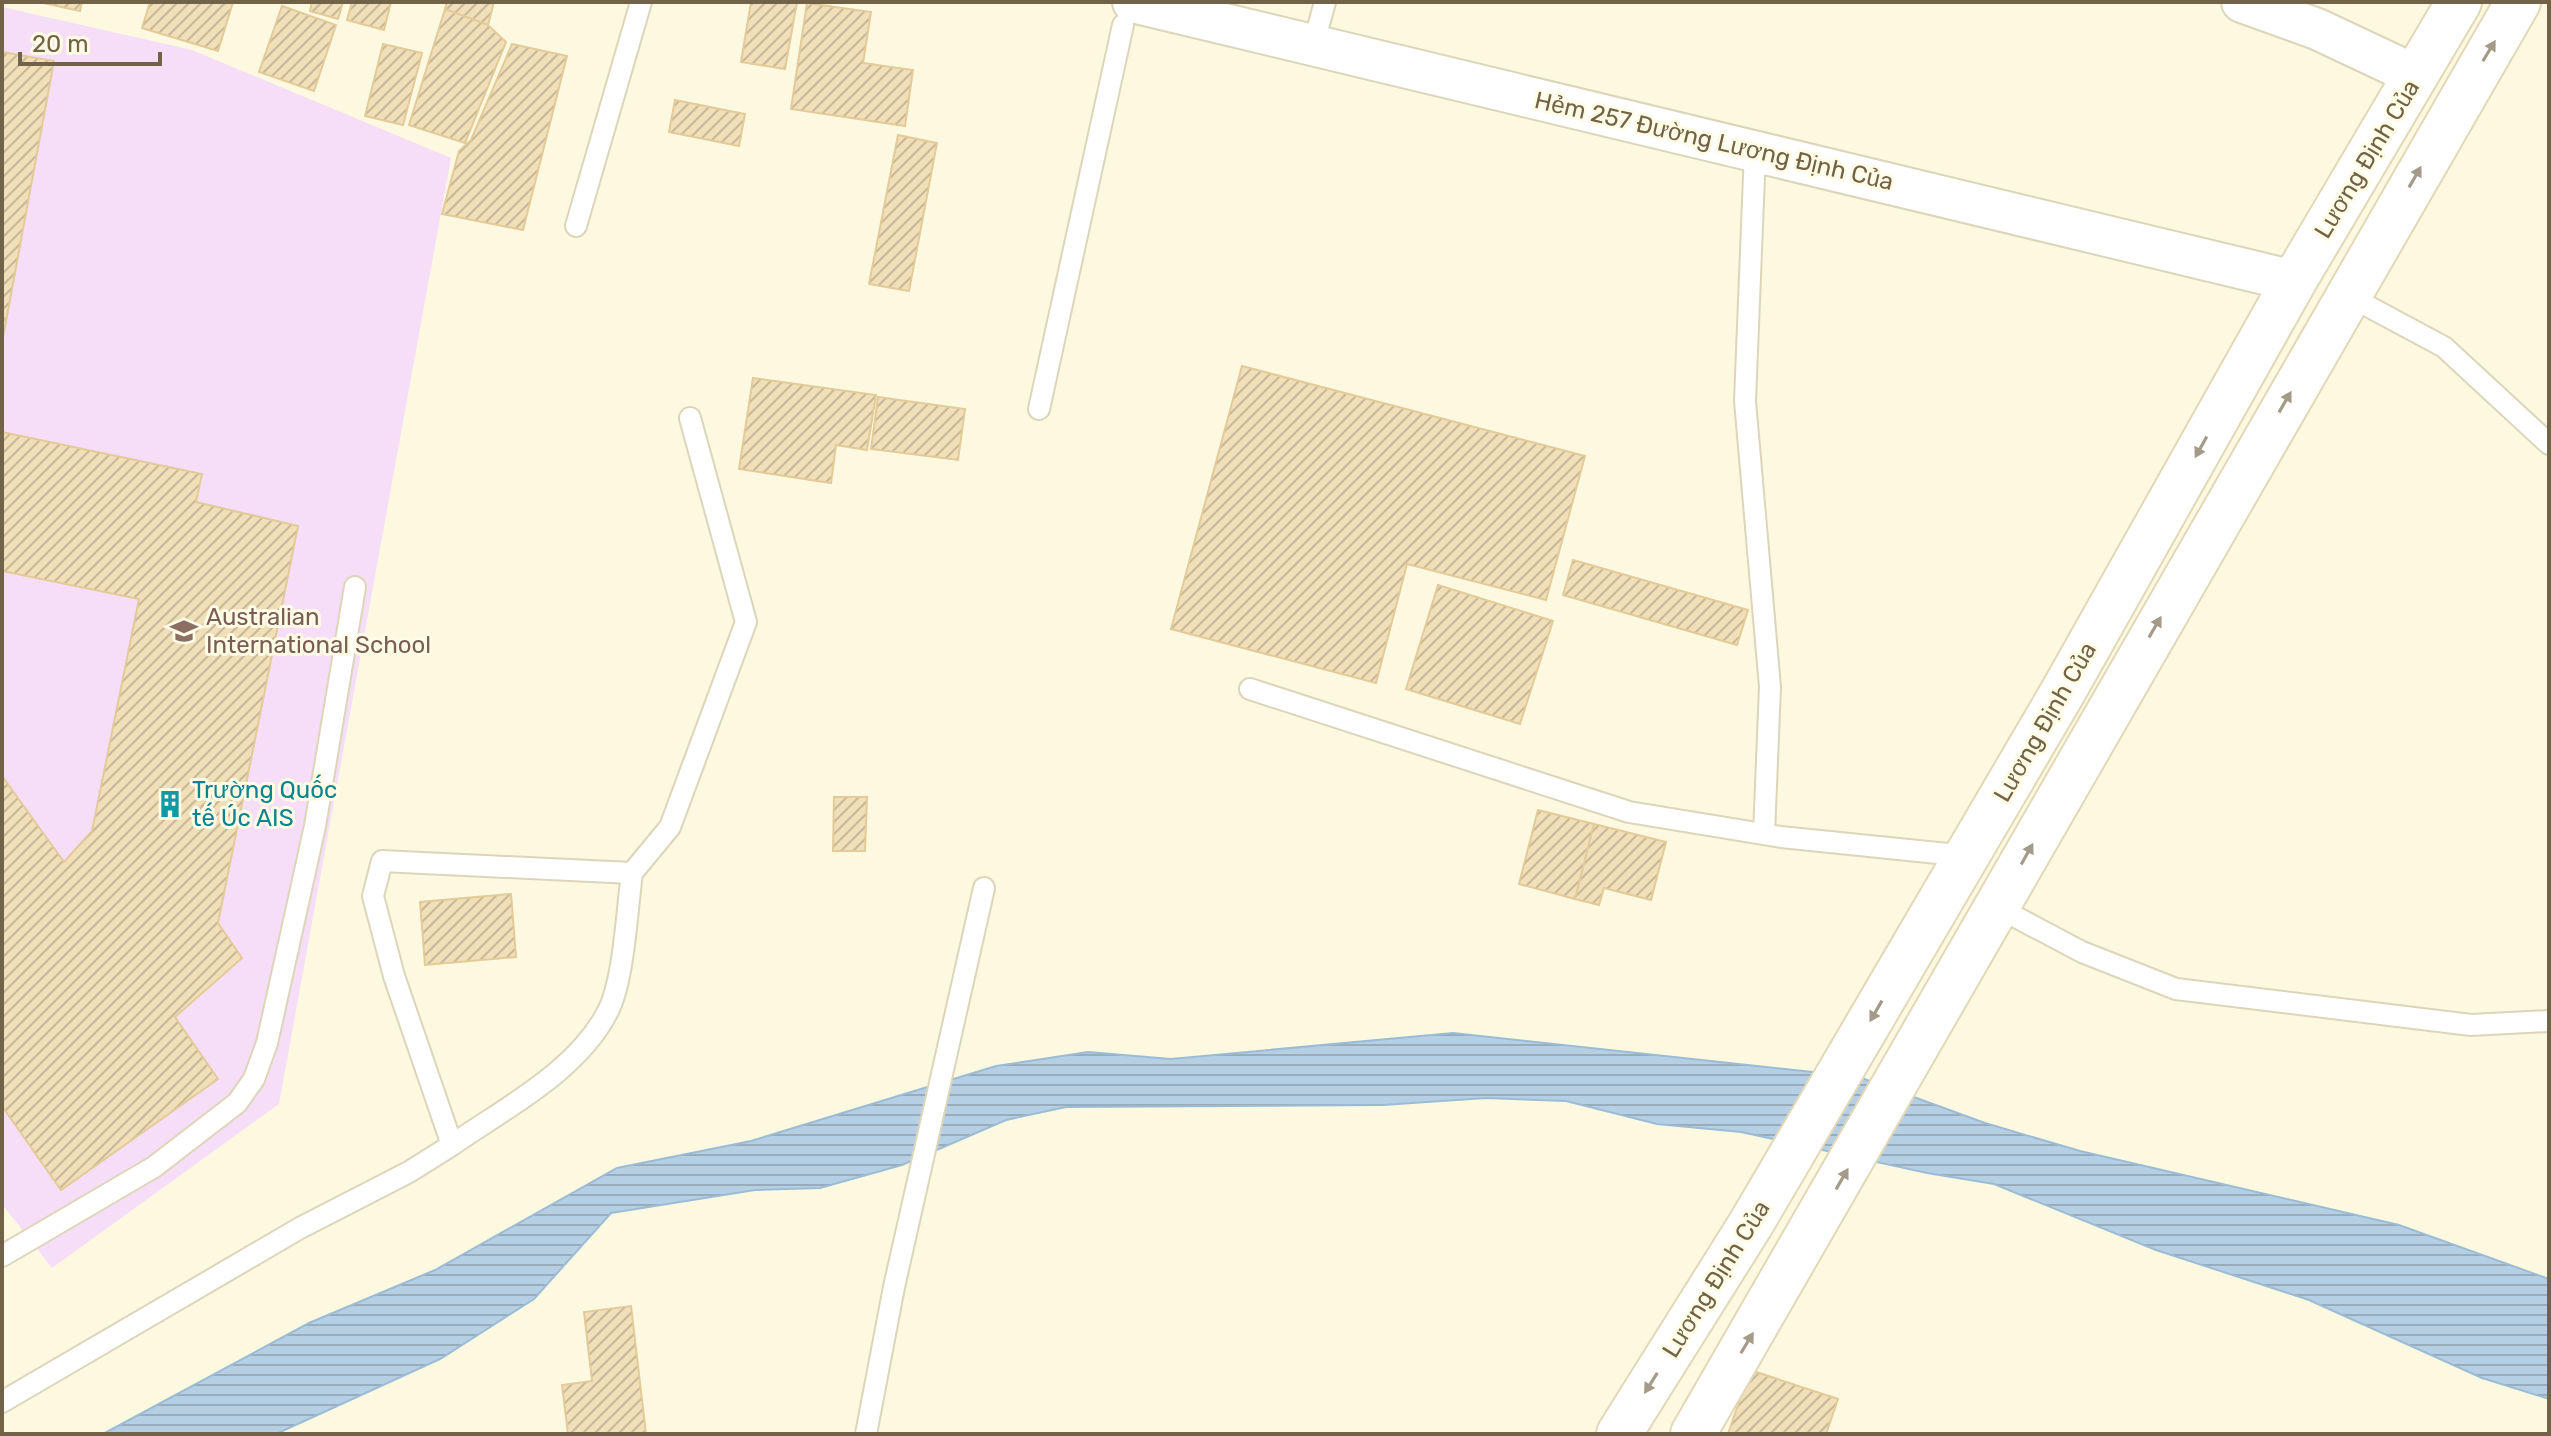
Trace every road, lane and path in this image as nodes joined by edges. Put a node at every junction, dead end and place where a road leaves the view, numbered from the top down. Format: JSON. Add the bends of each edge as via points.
{"nodes":[{"id":1,"x":641,"y":2,"type":"edge"},
{"id":2,"x":1325,"y":2,"type":"edge"},
{"id":3,"x":2242,"y":2,"type":"edge"},
{"id":4,"x":2459,"y":2,"type":"edge"},
{"id":5,"x":2518,"y":2,"type":"edge"},
{"id":6,"x":1128,"y":11,"type":"edge"},
{"id":7,"x":1313,"y":46,"type":"junction"},
{"id":8,"x":2417,"y":76,"type":"junction"},
{"id":9,"x":2459,"y":100,"type":"junction"},
{"id":10,"x":1755,"y":151,"type":"junction"},
{"id":11,"x":576,"y":226,"type":"dead end"},
{"id":12,"x":2294,"y":281,"type":"junction"},
{"id":13,"x":2347,"y":295,"type":"junction"},
{"id":14,"x":1039,"y":409,"type":"dead end"},
{"id":15,"x":690,"y":418,"type":"dead end"},
{"id":16,"x":2549,"y":444,"type":"edge"},
{"id":17,"x":355,"y":587,"type":"dead end"},
{"id":18,"x":1250,"y":689,"type":"dead end"},
{"id":19,"x":1764,"y":834,"type":"junction"},
{"id":20,"x":1968,"y":856,"type":"junction"},
{"id":21,"x":632,"y":873,"type":"junction"},
{"id":22,"x":984,"y":888,"type":"dead end"},
{"id":23,"x":1997,"y":907,"type":"junction"},
{"id":24,"x":2549,"y":1021,"type":"edge"},
{"id":25,"x":452,"y":1145,"type":"junction"},
{"id":26,"x":2,"y":1256,"type":"edge"},
{"id":27,"x":2,"y":1402,"type":"edge"},
{"id":28,"x":866,"y":1434,"type":"edge"},
{"id":29,"x":1619,"y":1434,"type":"edge"},
{"id":30,"x":1693,"y":1434,"type":"edge"}],
"edges":[{"from":1,"to":11,"type":"lane"},
{"from":2,"to":7,"type":"lane"},
{"from":3,"to":8,"type":"street","via":[[2317,29]]},
{"from":4,"to":8,"type":"main road","name":"Lương Định Của"},
{"from":9,"to":5,"type":"main road","name":"Lương Định Của","one_way":true},
{"from":6,"to":7,"type":"street","name":"Hẻm 257 Đường Lương Định Của"},
{"from":6,"to":14,"type":"lane"},
{"from":7,"to":10,"type":"street","name":"Hẻm 257 Đường Lương Định Của"},
{"from":8,"to":9,"type":"main road"},
{"from":8,"to":12,"type":"main road","name":"Lương Định Của"},
{"from":13,"to":9,"type":"main road","name":"Lương Định Của","one_way":true},
{"from":10,"to":12,"type":"street","name":"Hẻm 257 Đường Lương Định Của"},
{"from":10,"to":19,"type":"lane","via":[[1745,401],[1770,687]]},
{"from":12,"to":13,"type":"main road"},
{"from":12,"to":20,"type":"main road","name":"Lương Định Của","one_way":true},
{"from":13,"to":16,"type":"lane","via":[[2444,347]]},
{"from":23,"to":13,"type":"main road","name":"Lương Định Của","one_way":true},
{"from":15,"to":21,"type":"lane","via":[[746,622],[670,827]]},
{"from":17,"to":26,"type":"lane","via":[[315,826],[267,1043],[254,1079],[237,1103],[154,1167]]},
{"from":18,"to":19,"type":"lane","via":[[1629,812]]},
{"from":19,"to":20,"type":"lane"},
{"from":20,"to":29,"type":"main road","name":"Lương Định Của","one_way":true,"via":[[1752,1222]]},
{"from":21,"to":25,"type":"lane","via":[[610,1009],[591,1038],[552,1075]]},
{"from":21,"to":25,"type":"lane","via":[[382,861],[373,896],[394,976]]},
{"from":22,"to":28,"type":"lane","via":[[941,1067]]},
{"from":23,"to":24,"type":"lane","via":[[2082,952],[2176,989],[2471,1025]]},
{"from":30,"to":23,"type":"main road","name":"Lương Định Của","one_way":true},
{"from":25,"to":27,"type":"lane"}]}
